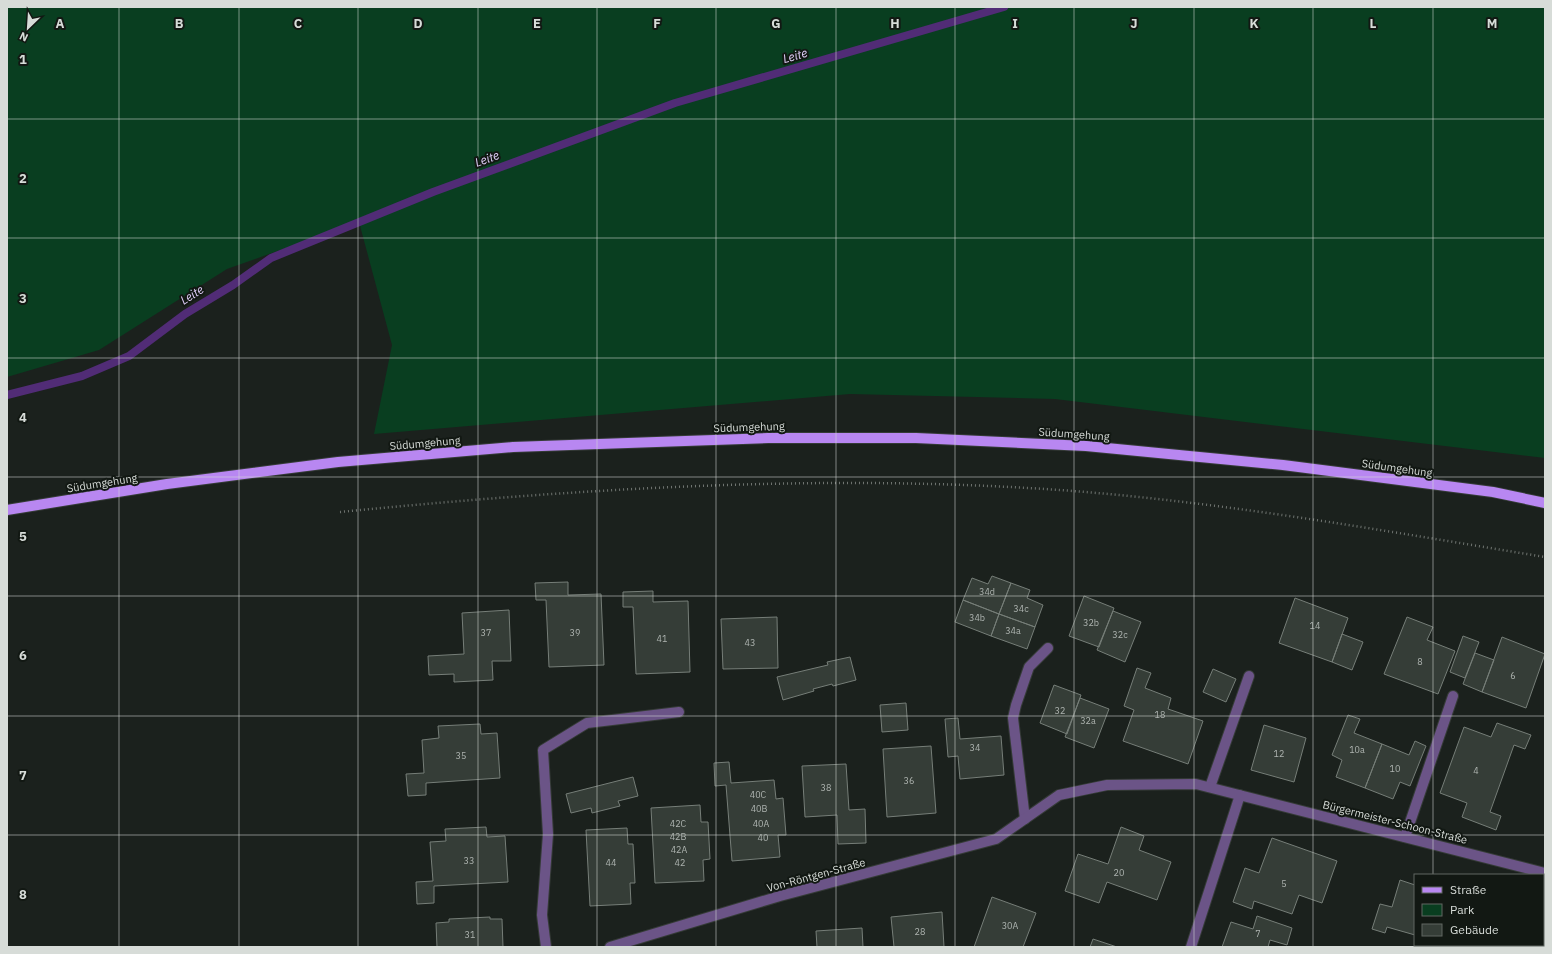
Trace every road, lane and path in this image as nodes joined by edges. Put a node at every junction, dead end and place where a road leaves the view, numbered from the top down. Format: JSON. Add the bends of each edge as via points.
{"nodes":[{"id":1,"x":1545,"y":503,"type":"edge"},
{"id":2,"x":7,"y":510,"type":"edge"},
{"id":3,"x":340,"y":512,"type":"dead end"},
{"id":4,"x":1545,"y":557,"type":"edge"},
{"id":5,"x":1048,"y":648,"type":"dead end"},
{"id":6,"x":1249,"y":676,"type":"dead end"},
{"id":7,"x":1453,"y":696,"type":"dead end"},
{"id":8,"x":679,"y":712,"type":"dead end"},
{"id":9,"x":1210,"y":787,"type":"junction"},
{"id":10,"x":1058,"y":795,"type":"joint"},
{"id":11,"x":1240,"y":795,"type":"junction"},
{"id":12,"x":1025,"y":819,"type":"junction"},
{"id":13,"x":1405,"y":837,"type":"junction"},
{"id":14,"x":1545,"y":873,"type":"edge"},
{"id":15,"x":546,"y":947,"type":"edge"},
{"id":16,"x":610,"y":947,"type":"edge"},
{"id":17,"x":1191,"y":947,"type":"edge"}],
"edges":[{"from":1,"to":2,"type":"main road","name":"Südumgehung","via":[[1493,492],[1282,465],[1086,446],[916,438],[768,438],[513,447],[338,462],[167,484]]},
{"from":3,"to":4,"type":"path","via":[[540,494],[641,488],[770,484],[962,485],[1106,494],[1236,508]]},
{"from":5,"to":12,"type":"street","via":[[1029,667],[1013,718]]},
{"from":6,"to":9,"type":"street"},
{"from":7,"to":13,"type":"street"},
{"from":8,"to":15,"type":"street","via":[[587,723],[543,750],[548,834],[542,915]]},
{"from":9,"to":10,"type":"street","name":"Bürgermeister-Schoon-Straße","via":[[1196,784],[1107,785]]},
{"from":9,"to":11,"type":"street","name":"Bürgermeister-Schoon-Straße"},
{"from":10,"to":12,"type":"street","name":"Von-Röntgen-Straße"},
{"from":11,"to":13,"type":"street","name":"Bürgermeister-Schoon-Straße"},
{"from":11,"to":17,"type":"street"},
{"from":12,"to":16,"type":"street","name":"Von-Röntgen-Straße","via":[[996,839],[780,896]]},
{"from":13,"to":14,"type":"street","name":"Bürgermeister-Schoon-Straße"}]}
